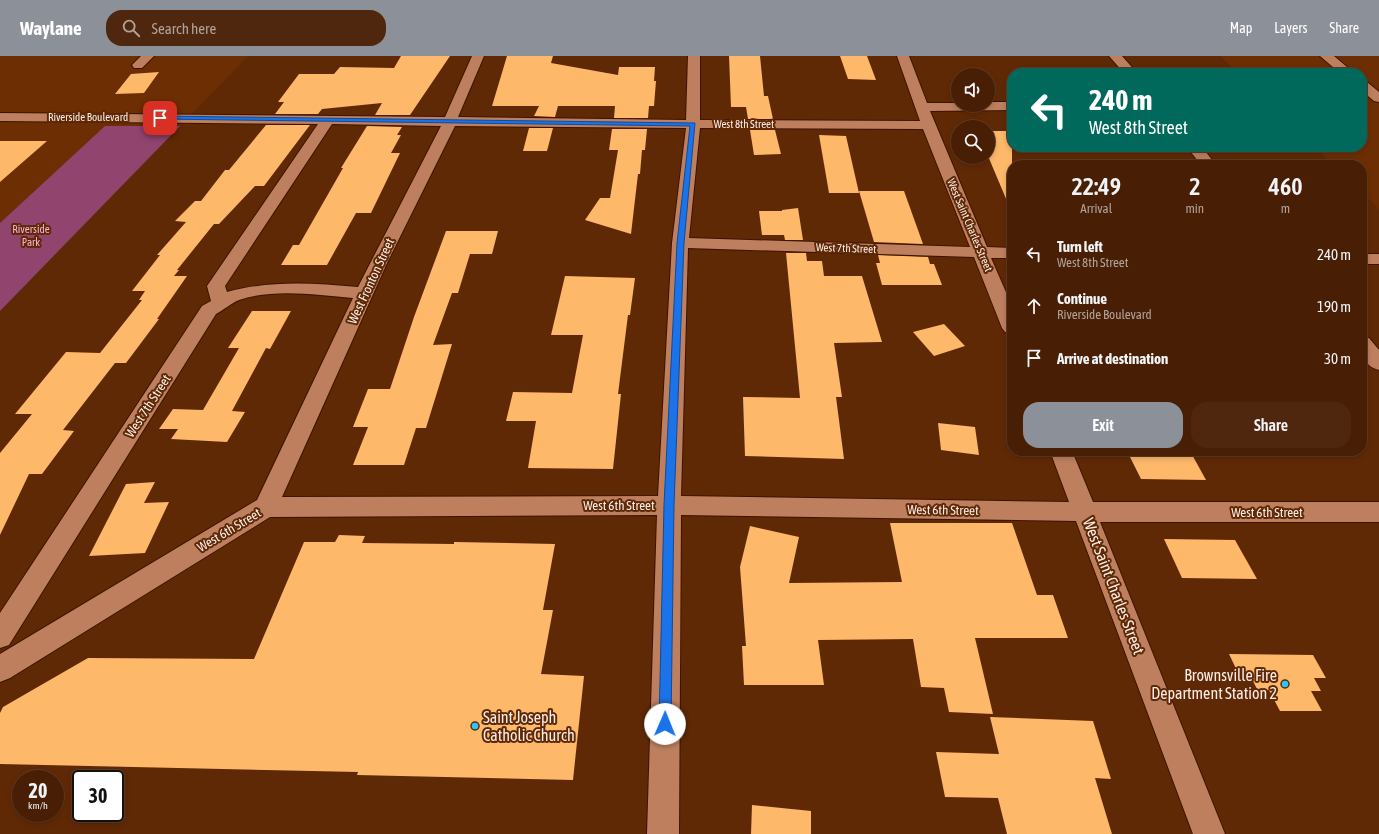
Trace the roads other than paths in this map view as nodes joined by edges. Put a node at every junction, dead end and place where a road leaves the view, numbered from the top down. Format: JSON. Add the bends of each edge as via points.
{"nodes":[{"id":1,"x":148,"y":56,"type":"edge"},
{"id":2,"x":478,"y":56,"type":"edge"},
{"id":3,"x":694,"y":56,"type":"edge"},
{"id":4,"x":903,"y":56,"type":"edge"},
{"id":5,"x":1115,"y":56,"type":"edge"},
{"id":6,"x":1326,"y":56,"type":"edge"},
{"id":7,"x":138,"y":65,"type":"dead end"},
{"id":8,"x":1126,"y":68,"type":"edge"},
{"id":9,"x":1342,"y":68,"type":"edge"},
{"id":10,"x":1367,"y":88,"type":"edge"},
{"id":11,"x":1379,"y":99,"type":"edge"},
{"id":12,"x":1367,"y":105,"type":"edge"},
{"id":13,"x":1007,"y":106,"type":"edge"},
{"id":14,"x":922,"y":107,"type":"junction"},
{"id":15,"x":0,"y":117,"type":"edge"},
{"id":16,"x":224,"y":118,"type":"joint"},
{"id":17,"x":328,"y":120,"type":"junction"},
{"id":18,"x":450,"y":121,"type":"junction"},
{"id":19,"x":693,"y":124,"type":"junction"},
{"id":20,"x":928,"y":125,"type":"junction"},
{"id":21,"x":1198,"y":152,"type":"edge"},
{"id":22,"x":1205,"y":160,"type":"edge"},
{"id":23,"x":680,"y":243,"type":"junction"},
{"id":24,"x":982,"y":253,"type":"junction"},
{"id":25,"x":1007,"y":253,"type":"edge"},
{"id":26,"x":1367,"y":259,"type":"edge"},
{"id":27,"x":1379,"y":259,"type":"edge"},
{"id":28,"x":364,"y":293,"type":"junction"},
{"id":29,"x":220,"y":303,"type":"junction"},
{"id":30,"x":1007,"y":316,"type":"edge"},
{"id":31,"x":1367,"y":349,"type":"edge"},
{"id":32,"x":1379,"y":363,"type":"edge"},
{"id":33,"x":1064,"y":456,"type":"edge"},
{"id":34,"x":669,"y":505,"type":"junction"},
{"id":35,"x":266,"y":507,"type":"junction"},
{"id":36,"x":1086,"y":512,"type":"junction"},
{"id":37,"x":1379,"y":512,"type":"edge"},
{"id":38,"x":0,"y":636,"type":"edge"},
{"id":39,"x":0,"y":669,"type":"edge"},
{"id":40,"x":663,"y":834,"type":"edge"},
{"id":41,"x":1209,"y":834,"type":"edge"}],
"edges":[{"from":1,"to":7,"type":"street"},
{"from":2,"to":18,"type":"street","name":"West Fronton Street"},
{"from":3,"to":19,"type":"street"},
{"from":4,"to":14,"type":"street","name":"West Saint Charles Street"},
{"from":5,"to":8,"type":"street"},
{"from":6,"to":9,"type":"street"},
{"from":10,"to":11,"type":"street"},
{"from":11,"to":12,"type":"street"},
{"from":13,"to":14,"type":"street"},
{"from":14,"to":20,"type":"street","name":"West Saint Charles Street"},
{"from":15,"to":16,"type":"street","name":"Riverside Boulevard"},
{"from":16,"to":17,"type":"street","name":"West 8th Street"},
{"from":17,"to":18,"type":"street","name":"West 8th Street"},
{"from":17,"to":29,"type":"street","via":[[216,286]]},
{"from":18,"to":19,"type":"street","name":"West 8th Street"},
{"from":18,"to":28,"type":"street","name":"West Fronton Street"},
{"from":19,"to":20,"type":"street","name":"West 8th Street"},
{"from":19,"to":23,"type":"street"},
{"from":20,"to":24,"type":"street","name":"West Saint Charles Street"},
{"from":21,"to":22,"type":"street"},
{"from":23,"to":24,"type":"street","name":"West 7th Street"},
{"from":23,"to":34,"type":"street"},
{"from":24,"to":25,"type":"street","name":"West 7th Street"},
{"from":24,"to":30,"type":"street","name":"West Saint Charles Street"},
{"from":26,"to":27,"type":"street"},
{"from":28,"to":29,"type":"street","name":"West 7th Street","via":[[311,289],[261,290],[232,296]]},
{"from":28,"to":35,"type":"street","name":"West Fronton Street"},
{"from":29,"to":38,"type":"street","name":"West 7th Street","via":[[209,310]]},
{"from":31,"to":32,"type":"street"},
{"from":33,"to":36,"type":"street","name":"West Saint Charles Street"},
{"from":34,"to":35,"type":"street","name":"West 6th Street"},
{"from":34,"to":36,"type":"street","name":"West 6th Street"},
{"from":34,"to":40,"type":"street"},
{"from":35,"to":39,"type":"street","name":"West 6th Street"},
{"from":36,"to":37,"type":"street","name":"West 6th Street"},
{"from":36,"to":41,"type":"street","name":"West Saint Charles Street"}]}
